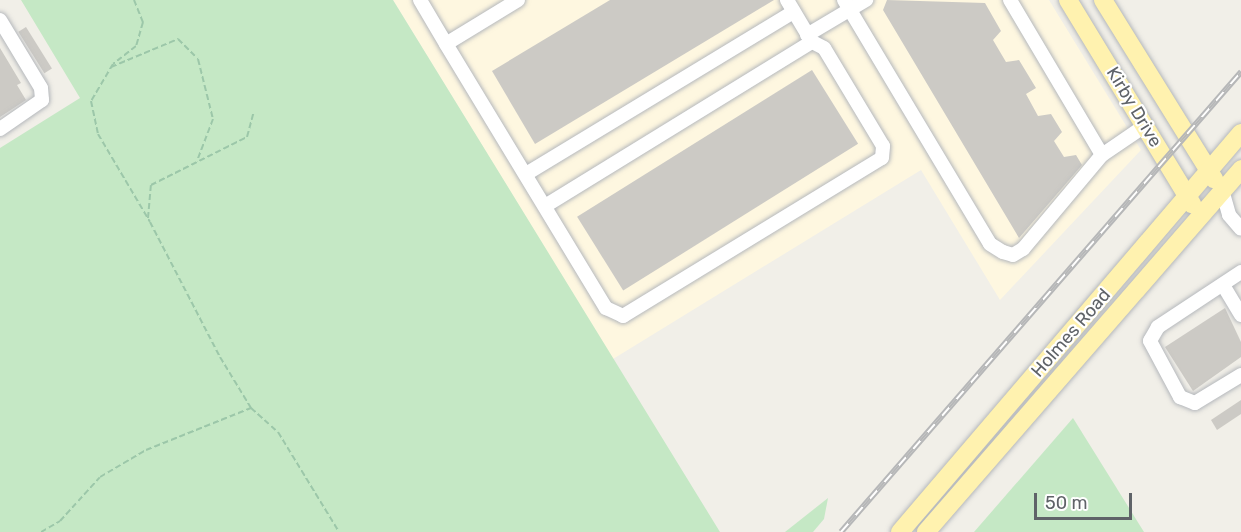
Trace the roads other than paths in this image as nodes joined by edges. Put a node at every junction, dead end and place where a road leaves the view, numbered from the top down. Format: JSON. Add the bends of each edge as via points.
{"nodes":[{"id":1,"x":420,"y":0,"type":"edge"},
{"id":2,"x":518,"y":0,"type":"edge"},
{"id":3,"x":866,"y":0,"type":"edge"},
{"id":4,"x":1010,"y":0,"type":"edge"},
{"id":5,"x":1068,"y":0,"type":"edge"},
{"id":6,"x":1103,"y":0,"type":"edge"},
{"id":7,"x":847,"y":5,"type":"edge"},
{"id":8,"x":790,"y":6,"type":"edge"},
{"id":9,"x":0,"y":20,"type":"edge"},
{"id":10,"x":810,"y":38,"type":"junction"},
{"id":11,"x":446,"y":44,"type":"junction"},
{"id":12,"x":1146,"y":125,"type":"junction"},
{"id":13,"x":0,"y":129,"type":"edge"},
{"id":14,"x":1241,"y":134,"type":"edge"},
{"id":15,"x":1102,"y":155,"type":"junction"},
{"id":16,"x":1208,"y":169,"type":"junction"},
{"id":17,"x":1241,"y":169,"type":"edge"},
{"id":18,"x":526,"y":174,"type":"junction"},
{"id":19,"x":1222,"y":190,"type":"junction"},
{"id":20,"x":1186,"y":195,"type":"junction"},
{"id":21,"x":545,"y":206,"type":"junction"},
{"id":22,"x":1199,"y":214,"type":"junction"},
{"id":23,"x":1229,"y":215,"type":"junction"},
{"id":24,"x":1241,"y":229,"type":"edge"},
{"id":25,"x":1241,"y":272,"type":"edge"},
{"id":26,"x":1223,"y":285,"type":"junction"},
{"id":27,"x":1241,"y":315,"type":"edge"},
{"id":28,"x":1241,"y":375,"type":"edge"},
{"id":29,"x":900,"y":532,"type":"edge"},
{"id":30,"x":926,"y":532,"type":"edge"}],
"edges":[{"from":1,"to":11,"type":"lane"},
{"from":2,"to":11,"type":"lane"},
{"from":3,"to":7,"type":"lane"},
{"from":4,"to":15,"type":"lane"},
{"from":5,"to":12,"type":"main road","name":"Kirby Drive"},
{"from":6,"to":16,"type":"main road","name":"Kirby Drive"},
{"from":7,"to":10,"type":"lane"},
{"from":7,"to":15,"type":"lane","via":[[990,244],[1013,255],[1023,249]]},
{"from":8,"to":10,"type":"lane"},
{"from":8,"to":18,"type":"lane"},
{"from":9,"to":13,"type":"lane","via":[[41,88],[42,100]]},
{"from":10,"to":21,"type":"lane"},
{"from":10,"to":21,"type":"lane","via":[[824,48],[883,146],[882,158],[623,316],[606,308]]},
{"from":11,"to":18,"type":"lane"},
{"from":12,"to":15,"type":"lane"},
{"from":12,"to":20,"type":"main road","name":"Kirby Drive"},
{"from":14,"to":16,"type":"main road","name":"Holmes Road"},
{"from":16,"to":19,"type":"main road","name":"Kirby Drive"},
{"from":16,"to":20,"type":"main road","name":"Holmes Road"},
{"from":17,"to":19,"type":"main road","name":"Holmes Road"},
{"from":18,"to":21,"type":"lane"},
{"from":19,"to":22,"type":"main road","name":"Holmes Road"},
{"from":19,"to":23,"type":"lane"},
{"from":20,"to":22,"type":"main road","name":"Kirby Drive"},
{"from":20,"to":29,"type":"main road","name":"Holmes Road"},
{"from":22,"to":23,"type":"lane"},
{"from":22,"to":30,"type":"main road","name":"Holmes Road"},
{"from":23,"to":24,"type":"lane"},
{"from":25,"to":26,"type":"lane"},
{"from":26,"to":27,"type":"lane"},
{"from":26,"to":28,"type":"lane","via":[[1158,327],[1150,341],[1180,397],[1195,403]]}]}
